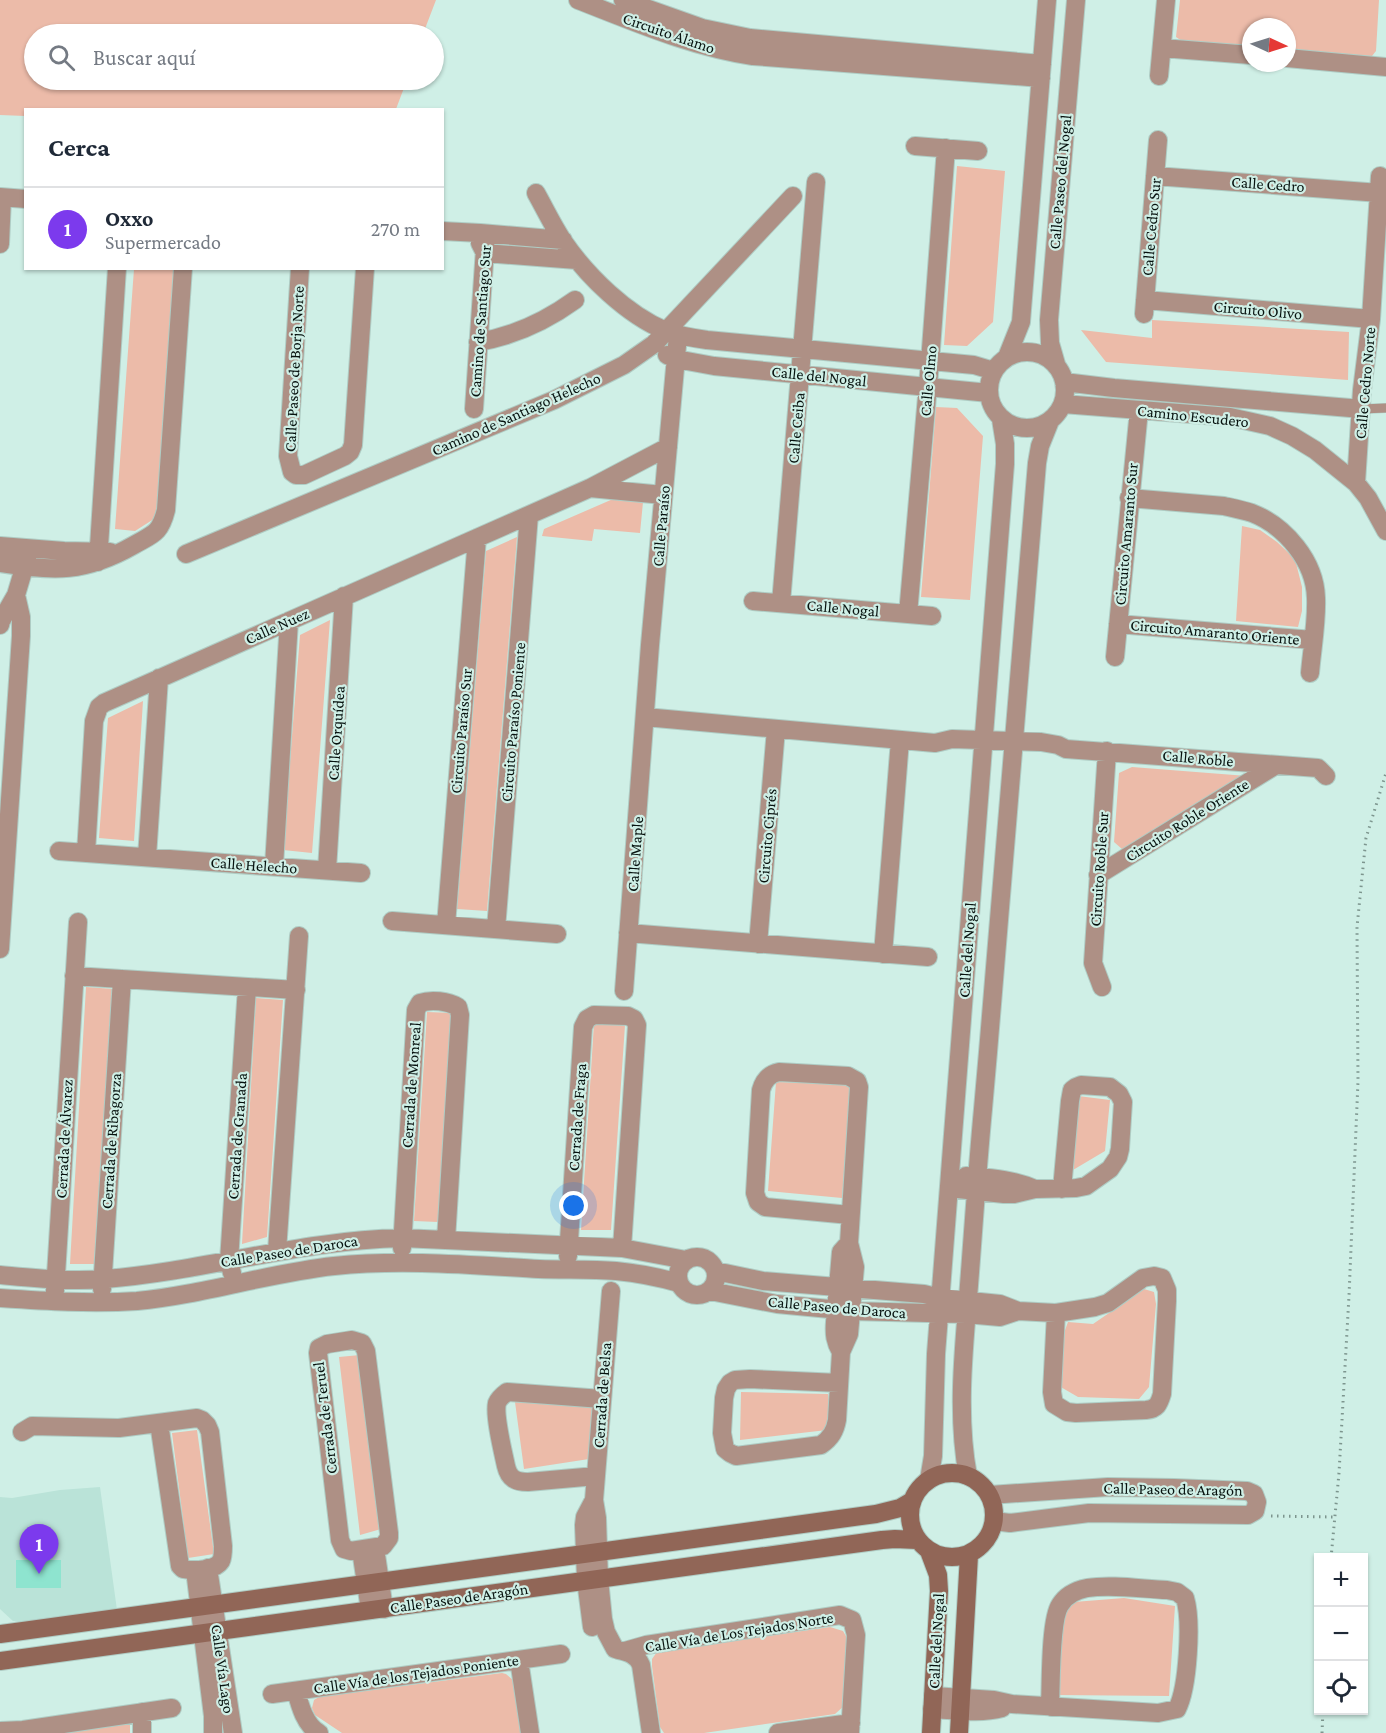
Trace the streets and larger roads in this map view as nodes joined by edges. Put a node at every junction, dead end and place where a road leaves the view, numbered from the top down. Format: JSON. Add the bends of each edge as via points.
{"nodes":[{"id":1,"x":623,"y":0,"type":"edge"},
{"id":2,"x":1047,"y":0,"type":"edge"},
{"id":3,"x":1076,"y":0,"type":"edge"},
{"id":4,"x":1166,"y":0,"type":"edge"},
{"id":5,"x":582,"y":1,"type":"edge"},
{"id":6,"x":1162,"y":48,"type":"junction"},
{"id":7,"x":829,"y":54,"type":"junction"},
{"id":8,"x":1242,"y":54,"type":"edge"},
{"id":9,"x":1296,"y":59,"type":"edge"},
{"id":10,"x":1386,"y":67,"type":"edge"},
{"id":11,"x":1041,"y":71,"type":"junction"},
{"id":12,"x":1159,"y":76,"type":"dead end"},
{"id":13,"x":1158,"y":140,"type":"dead end"},
{"id":14,"x":915,"y":146,"type":"dead end"},
{"id":15,"x":946,"y":148,"type":"junction"},
{"id":16,"x":978,"y":151,"type":"dead end"},
{"id":17,"x":1155,"y":176,"type":"junction"},
{"id":18,"x":816,"y":182,"type":"dead end"},
{"id":19,"x":1380,"y":184,"type":"joint"},
{"id":20,"x":536,"y":193,"type":"dead end"},
{"id":21,"x":793,"y":196,"type":"dead end"},
{"id":22,"x":1,"y":197,"type":"edge"},
{"id":23,"x":24,"y":199,"type":"edge"},
{"id":24,"x":444,"y":231,"type":"edge"},
{"id":25,"x":480,"y":234,"type":"junction"},
{"id":26,"x":563,"y":240,"type":"junction"},
{"id":27,"x":0,"y":244,"type":"edge"},
{"id":28,"x":485,"y":253,"type":"junction"},
{"id":29,"x":577,"y":260,"type":"junction"},
{"id":30,"x":117,"y":270,"type":"edge"},
{"id":31,"x":183,"y":270,"type":"edge"},
{"id":32,"x":300,"y":270,"type":"edge"},
{"id":33,"x":365,"y":270,"type":"edge"},
{"id":34,"x":575,"y":300,"type":"dead end"},
{"id":35,"x":1144,"y":307,"type":"joint"},
{"id":36,"x":1371,"y":319,"type":"junction"},
{"id":37,"x":666,"y":337,"type":"junction"},
{"id":38,"x":478,"y":342,"type":"junction"},
{"id":39,"x":803,"y":349,"type":"junction"},
{"id":40,"x":676,"y":359,"type":"junction"},
{"id":41,"x":930,"y":362,"type":"junction"},
{"id":42,"x":1000,"y":364,"type":"junction"},
{"id":43,"x":1056,"y":364,"type":"junction"},
{"id":44,"x":801,"y":375,"type":"junction"},
{"id":45,"x":1064,"y":382,"type":"junction"},
{"id":46,"x":928,"y":387,"type":"junction"},
{"id":47,"x":988,"y":393,"type":"junction"},
{"id":48,"x":1063,"y":404,"type":"junction"},
{"id":49,"x":474,"y":409,"type":"dead end"},
{"id":50,"x":1362,"y":409,"type":"junction"},
{"id":51,"x":1138,"y":410,"type":"junction"},
{"id":52,"x":1002,"y":419,"type":"junction"},
{"id":53,"x":1050,"y":421,"type":"junction"},
{"id":54,"x":668,"y":447,"type":"junction"},
{"id":55,"x":1356,"y":483,"type":"junction"},
{"id":56,"x":590,"y":488,"type":"junction"},
{"id":57,"x":663,"y":495,"type":"junction"},
{"id":58,"x":1130,"y":498,"type":"junction"},
{"id":59,"x":529,"y":514,"type":"junction"},
{"id":60,"x":1386,"y":531,"type":"edge"},
{"id":61,"x":477,"y":538,"type":"junction"},
{"id":62,"x":0,"y":546,"type":"edge"},
{"id":63,"x":30,"y":548,"type":"junction"},
{"id":64,"x":186,"y":554,"type":"dead end"},
{"id":65,"x":99,"y":557,"type":"junction"},
{"id":66,"x":0,"y":563,"type":"edge"},
{"id":67,"x":25,"y":567,"type":"junction"},
{"id":68,"x":16,"y":595,"type":"junction"},
{"id":69,"x":344,"y":596,"type":"junction"},
{"id":70,"x":753,"y":601,"type":"dead end"},
{"id":71,"x":782,"y":603,"type":"junction"},
{"id":72,"x":908,"y":614,"type":"junction"},
{"id":73,"x":932,"y":616,"type":"dead end"},
{"id":74,"x":21,"y":617,"type":"junction"},
{"id":75,"x":289,"y":621,"type":"junction"},
{"id":76,"x":0,"y":622,"type":"edge"},
{"id":77,"x":1118,"y":624,"type":"junction"},
{"id":78,"x":1313,"y":640,"type":"junction"},
{"id":79,"x":1115,"y":657,"type":"dead end"},
{"id":80,"x":1310,"y":673,"type":"dead end"},
{"id":81,"x":159,"y":678,"type":"junction"},
{"id":82,"x":645,"y":717,"type":"junction"},
{"id":83,"x":776,"y":729,"type":"junction"},
{"id":84,"x":900,"y":740,"type":"junction"},
{"id":85,"x":983,"y":745,"type":"junction"},
{"id":86,"x":1015,"y":747,"type":"junction"},
{"id":87,"x":1107,"y":751,"type":"junction"},
{"id":88,"x":1276,"y":765,"type":"junction"},
{"id":89,"x":1326,"y":776,"type":"dead end"},
{"id":90,"x":4,"y":835,"type":"edge"},
{"id":91,"x":59,"y":851,"type":"dead end"},
{"id":92,"x":86,"y":853,"type":"junction"},
{"id":93,"x":147,"y":857,"type":"junction"},
{"id":94,"x":274,"y":866,"type":"junction"},
{"id":95,"x":327,"y":870,"type":"junction"},
{"id":96,"x":361,"y":873,"type":"dead end"},
{"id":97,"x":1098,"y":875,"type":"junction"},
{"id":98,"x":392,"y":921,"type":"dead end"},
{"id":99,"x":78,"y":922,"type":"dead end"},
{"id":100,"x":446,"y":925,"type":"junction"},
{"id":101,"x":496,"y":929,"type":"junction"},
{"id":102,"x":628,"y":933,"type":"junction"},
{"id":103,"x":557,"y":934,"type":"dead end"},
{"id":104,"x":299,"y":936,"type":"dead end"},
{"id":105,"x":758,"y":944,"type":"junction"},
{"id":106,"x":0,"y":949,"type":"edge"},
{"id":107,"x":883,"y":954,"type":"junction"},
{"id":108,"x":928,"y":957,"type":"dead end"},
{"id":109,"x":74,"y":976,"type":"junction"},
{"id":110,"x":122,"y":979,"type":"junction"},
{"id":111,"x":247,"y":987,"type":"junction"},
{"id":112,"x":1102,"y":987,"type":"dead end"},
{"id":113,"x":296,"y":990,"type":"junction"},
{"id":114,"x":624,"y":991,"type":"dead end"},
{"id":115,"x":950,"y":1181,"type":"junction"},
{"id":116,"x":976,"y":1184,"type":"junction"},
{"id":117,"x":1062,"y":1189,"type":"junction"},
{"id":118,"x":850,"y":1215,"type":"junction"},
{"id":119,"x":402,"y":1238,"type":"junction"},
{"id":120,"x":446,"y":1240,"type":"junction"},
{"id":121,"x":332,"y":1242,"type":"junction"},
{"id":122,"x":568,"y":1246,"type":"junction"},
{"id":123,"x":622,"y":1248,"type":"junction"},
{"id":124,"x":277,"y":1251,"type":"junction"},
{"id":125,"x":686,"y":1260,"type":"junction"},
{"id":126,"x":229,"y":1261,"type":"junction"},
{"id":127,"x":402,"y":1262,"type":"junction"},
{"id":128,"x":334,"y":1266,"type":"junction"},
{"id":129,"x":567,"y":1270,"type":"junction"},
{"id":130,"x":716,"y":1273,"type":"junction"},
{"id":131,"x":0,"y":1275,"type":"edge"},
{"id":132,"x":56,"y":1279,"type":"junction"},
{"id":133,"x":102,"y":1279,"type":"junction"},
{"id":134,"x":679,"y":1283,"type":"junction"},
{"id":135,"x":234,"y":1284,"type":"junction"},
{"id":136,"x":845,"y":1288,"type":"junction"},
{"id":137,"x":611,"y":1291,"type":"dead end"},
{"id":138,"x":710,"y":1291,"type":"junction"},
{"id":139,"x":0,"y":1298,"type":"edge"},
{"id":140,"x":55,"y":1302,"type":"junction"},
{"id":141,"x":101,"y":1302,"type":"junction"},
{"id":142,"x":940,"y":1306,"type":"junction"},
{"id":143,"x":967,"y":1307,"type":"junction"},
{"id":144,"x":843,"y":1311,"type":"junction"},
{"id":145,"x":1056,"y":1313,"type":"junction"},
{"id":146,"x":839,"y":1383,"type":"junction"},
{"id":147,"x":602,"y":1399,"type":"junction"},
{"id":148,"x":159,"y":1423,"type":"junction"},
{"id":149,"x":22,"y":1432,"type":"dead end"},
{"id":150,"x":596,"y":1476,"type":"junction"},
{"id":151,"x":968,"y":1476,"type":"junction"},
{"id":152,"x":929,"y":1480,"type":"junction"},
{"id":153,"x":990,"y":1495,"type":"junction"},
{"id":154,"x":912,"y":1501,"type":"junction"},
{"id":155,"x":994,"y":1521,"type":"junction"},
{"id":156,"x":923,"y":1546,"type":"junction"},
{"id":157,"x":368,"y":1549,"type":"junction"},
{"id":158,"x":591,"y":1552,"type":"junction"},
{"id":159,"x":969,"y":1554,"type":"junction"},
{"id":160,"x":202,"y":1569,"type":"junction"},
{"id":161,"x":592,"y":1580,"type":"junction"},
{"id":162,"x":373,"y":1582,"type":"junction"},
{"id":163,"x":206,"y":1605,"type":"junction"},
{"id":164,"x":377,"y":1609,"type":"junction"},
{"id":165,"x":210,"y":1632,"type":"junction"},
{"id":166,"x":0,"y":1634,"type":"edge"},
{"id":167,"x":620,"y":1650,"type":"junction"},
{"id":168,"x":561,"y":1654,"type":"dead end"},
{"id":169,"x":519,"y":1660,"type":"junction"},
{"id":170,"x":0,"y":1661,"type":"edge"},
{"id":171,"x":296,"y":1691,"type":"junction"},
{"id":172,"x":272,"y":1694,"type":"dead end"},
{"id":173,"x":932,"y":1703,"type":"junction"},
{"id":174,"x":961,"y":1704,"type":"junction"},
{"id":175,"x":1050,"y":1707,"type":"junction"},
{"id":176,"x":172,"y":1708,"type":"dead end"},
{"id":177,"x":142,"y":1712,"type":"junction"},
{"id":178,"x":850,"y":1728,"type":"edge"},
{"id":179,"x":0,"y":1731,"type":"edge"},
{"id":180,"x":23,"y":1731,"type":"edge"},
{"id":181,"x":142,"y":1733,"type":"edge"},
{"id":182,"x":213,"y":1733,"type":"edge"},
{"id":183,"x":233,"y":1733,"type":"edge"},
{"id":184,"x":319,"y":1733,"type":"edge"},
{"id":185,"x":530,"y":1733,"type":"edge"},
{"id":186,"x":651,"y":1733,"type":"edge"},
{"id":187,"x":778,"y":1733,"type":"edge"},
{"id":188,"x":931,"y":1733,"type":"edge"},
{"id":189,"x":959,"y":1733,"type":"edge"}],
"edges":[{"from":1,"to":7,"type":"street","name":"Circuito Álamo","via":[[723,34]]},
{"from":2,"to":11,"type":"street","name":"Calle Paseo del Nogal"},
{"from":3,"to":43,"type":"street","name":"Calle Paseo del Nogal","via":[[1049,320]]},
{"from":4,"to":6,"type":"street"},
{"from":5,"to":7,"type":"street","name":"Circuito Álamo","via":[[724,52],[753,56]]},
{"from":6,"to":8,"type":"street"},
{"from":6,"to":12,"type":"street"},
{"from":7,"to":11,"type":"street","name":"Circuito Álamo"},
{"from":9,"to":10,"type":"street"},
{"from":11,"to":42,"type":"street","name":"Calle Paseo del Nogal","via":[[1021,322]]},
{"from":13,"to":17,"type":"street","name":"Calle Cedro Sur"},
{"from":14,"to":15,"type":"street"},
{"from":15,"to":16,"type":"street"},
{"from":15,"to":41,"type":"street","name":"Calle Olmo"},
{"from":17,"to":19,"type":"street","name":"Calle Cedro"},
{"from":17,"to":35,"type":"street","name":"Calle Cedro Sur"},
{"from":18,"to":39,"type":"street","name":"Calle Ceiba"},
{"from":19,"to":36,"type":"street","name":"Calle Cedro Norte"},
{"from":20,"to":26,"type":"street"},
{"from":21,"to":37,"type":"street","name":"Camino de Santiago Helecho"},
{"from":22,"to":23,"type":"street"},
{"from":22,"to":27,"type":"street"},
{"from":24,"to":25,"type":"street"},
{"from":25,"to":26,"type":"street"},
{"from":25,"to":28,"type":"street","name":"Camino de Santiago Sur"},
{"from":26,"to":29,"type":"street"},
{"from":28,"to":29,"type":"street"},
{"from":28,"to":38,"type":"street","name":"Camino de Santiago Sur"},
{"from":29,"to":37,"type":"street","via":[[637,316]]},
{"from":30,"to":65,"type":"street"},
{"from":31,"to":65,"type":"street","via":[[163,525],[120,553]]},
{"from":32,"to":33,"type":"street","name":"Calle Paseo de Borja Norte","via":[[288,456],[296,475],[345,456],[353,445]]},
{"from":34,"to":38,"type":"street","via":[[514,334]]},
{"from":35,"to":36,"type":"street","name":"Circuito Olivo"},
{"from":36,"to":50,"type":"street","name":"Calle Cedro Norte"},
{"from":37,"to":39,"type":"street","name":"Calle del Nogal"},
{"from":37,"to":40,"type":"street","name":"Calle Paraíso"},
{"from":37,"to":64,"type":"street","name":"Camino de Santiago Helecho","via":[[609,374],[554,400]]},
{"from":38,"to":49,"type":"street","name":"Camino de Santiago Sur"},
{"from":39,"to":41,"type":"street","name":"Calle del Nogal"},
{"from":39,"to":44,"type":"street","name":"Calle Ceiba"},
{"from":40,"to":44,"type":"street","name":"Calle del Nogal"},
{"from":40,"to":54,"type":"street","name":"Calle Paraíso"},
{"from":41,"to":42,"type":"street","name":"Calle del Nogal"},
{"from":41,"to":46,"type":"street","name":"Calle Olmo"},
{"from":42,"to":43,"type":"street","via":[[1017,353],[1037,353]]},
{"from":42,"to":47,"type":"street"},
{"from":43,"to":45,"type":"street"},
{"from":44,"to":46,"type":"street","name":"Calle del Nogal"},
{"from":44,"to":71,"type":"street","name":"Calle Ceiba"},
{"from":45,"to":48,"type":"street"},
{"from":45,"to":50,"type":"street","name":"Camino Escudero"},
{"from":46,"to":47,"type":"street","name":"Calle del Nogal"},
{"from":46,"to":72,"type":"street","name":"Calle Olmo"},
{"from":47,"to":52,"type":"street"},
{"from":48,"to":51,"type":"street","name":"Camino Escudero"},
{"from":48,"to":53,"type":"street"},
{"from":50,"to":55,"type":"street","name":"Calle Cedro Norte"},
{"from":51,"to":55,"type":"street","name":"Camino Escudero","via":[[1230,417],[1270,426],[1315,450]]},
{"from":51,"to":58,"type":"street","name":"Circuito Amaranto Sur"},
{"from":52,"to":53,"type":"street","via":[[1027,428]]},
{"from":52,"to":85,"type":"street","name":"Calle del Nogal","via":[[1005,464]]},
{"from":53,"to":86,"type":"street","name":"Calle del Nogal","via":[[1037,463]]},
{"from":54,"to":56,"type":"street","name":"Calle Nuez"},
{"from":54,"to":57,"type":"street","name":"Calle Paraíso"},
{"from":55,"to":60,"type":"street","name":"Camino Escudero"},
{"from":56,"to":57,"type":"street","name":"Calle Nuez"},
{"from":56,"to":59,"type":"street","name":"Calle Nuez"},
{"from":57,"to":82,"type":"street","name":"Calle Paraíso"},
{"from":58,"to":77,"type":"street","name":"Circuito Amaranto Sur"},
{"from":58,"to":78,"type":"street","via":[[1224,506],[1253,513],[1286,535],[1299,550],[1314,580]]},
{"from":59,"to":61,"type":"street","name":"Calle Nuez"},
{"from":59,"to":101,"type":"street","name":"Circuito Paraíso Poniente"},
{"from":61,"to":69,"type":"street","name":"Calle Nuez"},
{"from":61,"to":100,"type":"street","name":"Circuito Paraíso Sur"},
{"from":62,"to":63,"type":"street"},
{"from":63,"to":65,"type":"street"},
{"from":63,"to":67,"type":"street"},
{"from":65,"to":67,"type":"street","via":[[76,568]]},
{"from":66,"to":67,"type":"street"},
{"from":67,"to":68,"type":"street"},
{"from":68,"to":74,"type":"street"},
{"from":68,"to":76,"type":"street"},
{"from":69,"to":75,"type":"street","name":"Calle Nuez"},
{"from":69,"to":95,"type":"street","name":"Calle Orquídea"},
{"from":70,"to":71,"type":"street","name":"Calle Nogal"},
{"from":71,"to":72,"type":"street","name":"Calle Nogal"},
{"from":72,"to":73,"type":"street","name":"Calle Nogal"},
{"from":74,"to":76,"type":"street"},
{"from":74,"to":90,"type":"street"},
{"from":75,"to":81,"type":"street","name":"Calle Nuez"},
{"from":75,"to":94,"type":"street"},
{"from":77,"to":78,"type":"street","name":"Circuito Amaranto Oriente"},
{"from":77,"to":79,"type":"street","name":"Circuito Amaranto Sur"},
{"from":78,"to":80,"type":"street"},
{"from":81,"to":92,"type":"street","name":"Calle Nuez","via":[[99,707],[94,721]]},
{"from":81,"to":93,"type":"street"},
{"from":82,"to":83,"type":"street"},
{"from":82,"to":102,"type":"street","name":"Calle Maple"},
{"from":83,"to":84,"type":"street"},
{"from":83,"to":105,"type":"street","name":"Circuito Ciprés"},
{"from":84,"to":85,"type":"street","via":[[935,743],[952,739]]},
{"from":84,"to":107,"type":"street"},
{"from":85,"to":86,"type":"street","name":"Calle Roble"},
{"from":85,"to":115,"type":"street","name":"Calle del Nogal"},
{"from":86,"to":87,"type":"street","name":"Calle Roble","via":[[1049,754],[1066,749]]},
{"from":86,"to":116,"type":"street","name":"Calle del Nogal"},
{"from":87,"to":88,"type":"street","name":"Calle Roble"},
{"from":87,"to":97,"type":"street","name":"Circuito Roble Sur"},
{"from":88,"to":89,"type":"street","name":"Calle Roble","via":[[1318,768]]},
{"from":88,"to":97,"type":"street","name":"Circuito Roble Oriente"},
{"from":90,"to":106,"type":"street"},
{"from":91,"to":92,"type":"street","name":"Calle Helecho"},
{"from":92,"to":93,"type":"street","name":"Calle Helecho"},
{"from":93,"to":94,"type":"street","name":"Calle Helecho"},
{"from":94,"to":95,"type":"street","name":"Calle Helecho"},
{"from":95,"to":96,"type":"street","name":"Calle Helecho"},
{"from":97,"to":112,"type":"street","name":"Circuito Roble Sur","via":[[1094,963]]},
{"from":98,"to":100,"type":"street"},
{"from":99,"to":109,"type":"street","name":"Cerrada de Álvarez"},
{"from":100,"to":101,"type":"street"},
{"from":101,"to":103,"type":"street"},
{"from":102,"to":105,"type":"street"},
{"from":102,"to":114,"type":"street","name":"Calle Maple"},
{"from":104,"to":113,"type":"street"},
{"from":105,"to":107,"type":"street"},
{"from":107,"to":108,"type":"street"},
{"from":109,"to":110,"type":"street"},
{"from":109,"to":132,"type":"street","name":"Cerrada de Álvarez"},
{"from":110,"to":111,"type":"street"},
{"from":110,"to":133,"type":"street","name":"Cerrada de Ribagorza"},
{"from":111,"to":113,"type":"street"},
{"from":111,"to":126,"type":"street","name":"Cerrada de Granada"},
{"from":113,"to":124,"type":"street"},
{"from":115,"to":116,"type":"street"},
{"from":115,"to":142,"type":"street","name":"Calle del Nogal"},
{"from":116,"to":117,"type":"street","via":[[1014,1194]]},
{"from":116,"to":143,"type":"street","name":"Calle del Nogal"},
{"from":117,"to":117,"type":"street","via":[[1086,1186],[1110,1169],[1118,1157],[1123,1102],[1110,1087],[1081,1085],[1072,1090]]},
{"from":118,"to":118,"type":"street","via":[[857,1081],[848,1076],[779,1072],[767,1077],[761,1090],[755,1193],[758,1202],[765,1207]]},
{"from":118,"to":136,"type":"street","via":[[849,1243],[855,1267]]},
{"from":119,"to":120,"type":"street","name":"Calle Paseo de Daroca"},
{"from":119,"to":120,"type":"street","name":"Cerrada de Monreal","via":[[416,1010],[426,1001],[452,1003],[459,1007],[460,1015]]},
{"from":119,"to":121,"type":"street","name":"Calle Paseo de Daroca"},
{"from":119,"to":127,"type":"street","name":"Cerrada de Monreal"},
{"from":120,"to":122,"type":"street","name":"Calle Paseo de Daroca"},
{"from":121,"to":124,"type":"street","name":"Calle Paseo de Daroca"},
{"from":121,"to":128,"type":"street"},
{"from":122,"to":123,"type":"street","name":"Calle Paseo de Daroca"},
{"from":122,"to":123,"type":"street","name":"Cerrada de Fraga","via":[[584,1027],[594,1015],[628,1016],[637,1025]]},
{"from":122,"to":129,"type":"street","name":"Cerrada de Fraga"},
{"from":123,"to":125,"type":"street","name":"Calle Paseo de Daroca"},
{"from":124,"to":126,"type":"street","name":"Calle Paseo de Daroca"},
{"from":125,"to":130,"type":"street","via":[[704,1258]]},
{"from":125,"to":134,"type":"street","via":[[678,1270]]},
{"from":126,"to":133,"type":"street","name":"Calle Paseo de Daroca"},
{"from":126,"to":135,"type":"street","name":"Cerrada de Granada"},
{"from":127,"to":128,"type":"street","name":"Calle Paseo de Daroca"},
{"from":127,"to":129,"type":"street","name":"Calle Paseo de Daroca"},
{"from":128,"to":135,"type":"street","name":"Calle Paseo de Daroca"},
{"from":129,"to":134,"type":"street","name":"Calle Paseo de Daroca","via":[[616,1271]]},
{"from":130,"to":136,"type":"street","name":"Calle Paseo de Daroca"},
{"from":130,"to":138,"type":"street"},
{"from":131,"to":132,"type":"street","name":"Calle Paseo de Daroca"},
{"from":132,"to":133,"type":"street","name":"Calle Paseo de Daroca"},
{"from":132,"to":140,"type":"street","name":"Cerrada de Álvarez"},
{"from":133,"to":141,"type":"street","name":"Cerrada de Ribagorza"},
{"from":134,"to":138,"type":"street","via":[[692,1295]]},
{"from":135,"to":141,"type":"street","name":"Calle Paseo de Daroca","via":[[161,1298]]},
{"from":136,"to":142,"type":"street","name":"Calle Paseo de Daroca","via":[[924,1294]]},
{"from":136,"to":144,"type":"street"},
{"from":137,"to":147,"type":"street","name":"Cerrada de Belsa"},
{"from":138,"to":144,"type":"street","name":"Calle Paseo de Daroca"},
{"from":139,"to":140,"type":"street","name":"Calle Paseo de Daroca"},
{"from":140,"to":141,"type":"street","name":"Calle Paseo de Daroca"},
{"from":142,"to":143,"type":"street","name":"Calle Paseo de Daroca"},
{"from":142,"to":144,"type":"street","name":"Calle Paseo de Daroca"},
{"from":142,"to":152,"type":"street","name":"Calle del Nogal"},
{"from":143,"to":145,"type":"street","name":"Calle Paseo de Daroca","via":[[999,1317],[1018,1311]]},
{"from":143,"to":151,"type":"street","name":"Calle del Nogal","via":[[962,1425]]},
{"from":144,"to":146,"type":"street","via":[[834,1333],[841,1352]]},
{"from":145,"to":145,"type":"street","name":"Calle Paseo de Daroca","via":[[1054,1404],[1076,1413],[1158,1406],[1162,1394],[1167,1290],[1162,1278],[1143,1278],[1108,1303]]},
{"from":146,"to":146,"type":"street","via":[[835,1430],[821,1445],[736,1456],[726,1449],[722,1433],[724,1398],[735,1380]]},
{"from":147,"to":150,"type":"street","name":"Cerrada de Belsa"},
{"from":147,"to":150,"type":"street","via":[[507,1392],[497,1403],[506,1466],[512,1479],[528,1482]]},
{"from":148,"to":149,"type":"street","via":[[119,1428],[32,1426]]},
{"from":148,"to":160,"type":"street","via":[[179,1560],[183,1569]]},
{"from":148,"to":160,"type":"street","via":[[197,1418],[210,1432],[223,1554],[220,1563]]},
{"from":150,"to":158,"type":"street","name":"Cerrada de Belsa","via":[[597,1518]]},
{"from":151,"to":152,"type":"street","via":[[948,1473]]},
{"from":151,"to":153,"type":"street"},
{"from":152,"to":154,"type":"street"},
{"from":153,"to":155,"type":"street"},
{"from":153,"to":155,"type":"street","name":"Calle Paseo de Aragón","via":[[1097,1487],[1251,1491],[1257,1508],[1248,1515],[1089,1513],[1010,1523]]},
{"from":154,"to":156,"type":"street","via":[[911,1528]]},
{"from":154,"to":158,"type":"street","name":"Calle Paseo de Aragón","via":[[876,1514]]},
{"from":155,"to":159,"type":"street","via":[[981,1546]]},
{"from":156,"to":159,"type":"street","via":[[942,1557]]},
{"from":156,"to":161,"type":"street","name":"Calle Paseo de Aragón","via":[[882,1540]]},
{"from":156,"to":173,"type":"street","name":"Calle del Nogal","via":[[938,1575],[939,1591]]},
{"from":157,"to":157,"type":"street","name":"Cerrada de Teruel","via":[[383,1546],[389,1533],[366,1351],[362,1343],[352,1340],[327,1344],[318,1353],[340,1540],[348,1550]]},
{"from":157,"to":162,"type":"street"},
{"from":158,"to":161,"type":"street","name":"Cerrada de Belsa"},
{"from":158,"to":162,"type":"street","name":"Calle Paseo de Aragón"},
{"from":159,"to":174,"type":"street","name":"Calle del Nogal"},
{"from":160,"to":163,"type":"street","name":"Calle Vía Lago"},
{"from":161,"to":164,"type":"street","name":"Calle Paseo de Aragón"},
{"from":161,"to":167,"type":"street","name":"Cerrada de Belsa","via":[[596,1642],[604,1648]]},
{"from":162,"to":163,"type":"street","name":"Calle Paseo de Aragón"},
{"from":162,"to":164,"type":"street"},
{"from":163,"to":165,"type":"street","name":"Calle Vía Lago"},
{"from":163,"to":166,"type":"street","name":"Calle Paseo de Aragón"},
{"from":164,"to":165,"type":"street","name":"Calle Paseo de Aragón"},
{"from":165,"to":170,"type":"street","name":"Calle Paseo de Aragón"},
{"from":165,"to":182,"type":"street","name":"Calle Vía Lago"},
{"from":165,"to":183,"type":"street","name":"Calle Vía Lago"},
{"from":167,"to":178,"type":"street","name":"Calle Vía de Los Tejados Norte","via":[[847,1616],[856,1635]]},
{"from":167,"to":186,"type":"street","via":[[638,1659],[641,1665]]},
{"from":168,"to":169,"type":"street","name":"Calle Vía de los Tejados Poniente"},
{"from":169,"to":171,"type":"street","name":"Calle Vía de los Tejados Poniente"},
{"from":169,"to":185,"type":"street"},
{"from":171,"to":172,"type":"street","name":"Calle Vía de los Tejados Poniente"},
{"from":171,"to":184,"type":"street","via":[[305,1718]]},
{"from":173,"to":174,"type":"street"},
{"from":173,"to":188,"type":"street","name":"Calle del Nogal"},
{"from":174,"to":175,"type":"street","via":[[994,1710],[1012,1704]]},
{"from":174,"to":189,"type":"street","name":"Calle del Nogal"},
{"from":175,"to":175,"type":"street","via":[[1158,1713],[1177,1709],[1184,1689],[1190,1617],[1185,1598],[1167,1590],[1106,1587],[1082,1589],[1067,1597],[1059,1606],[1054,1628]]},
{"from":176,"to":177,"type":"street"},
{"from":177,"to":180,"type":"street"},
{"from":177,"to":181,"type":"street"},
{"from":178,"to":187,"type":"street"},
{"from":179,"to":180,"type":"street"}]}
